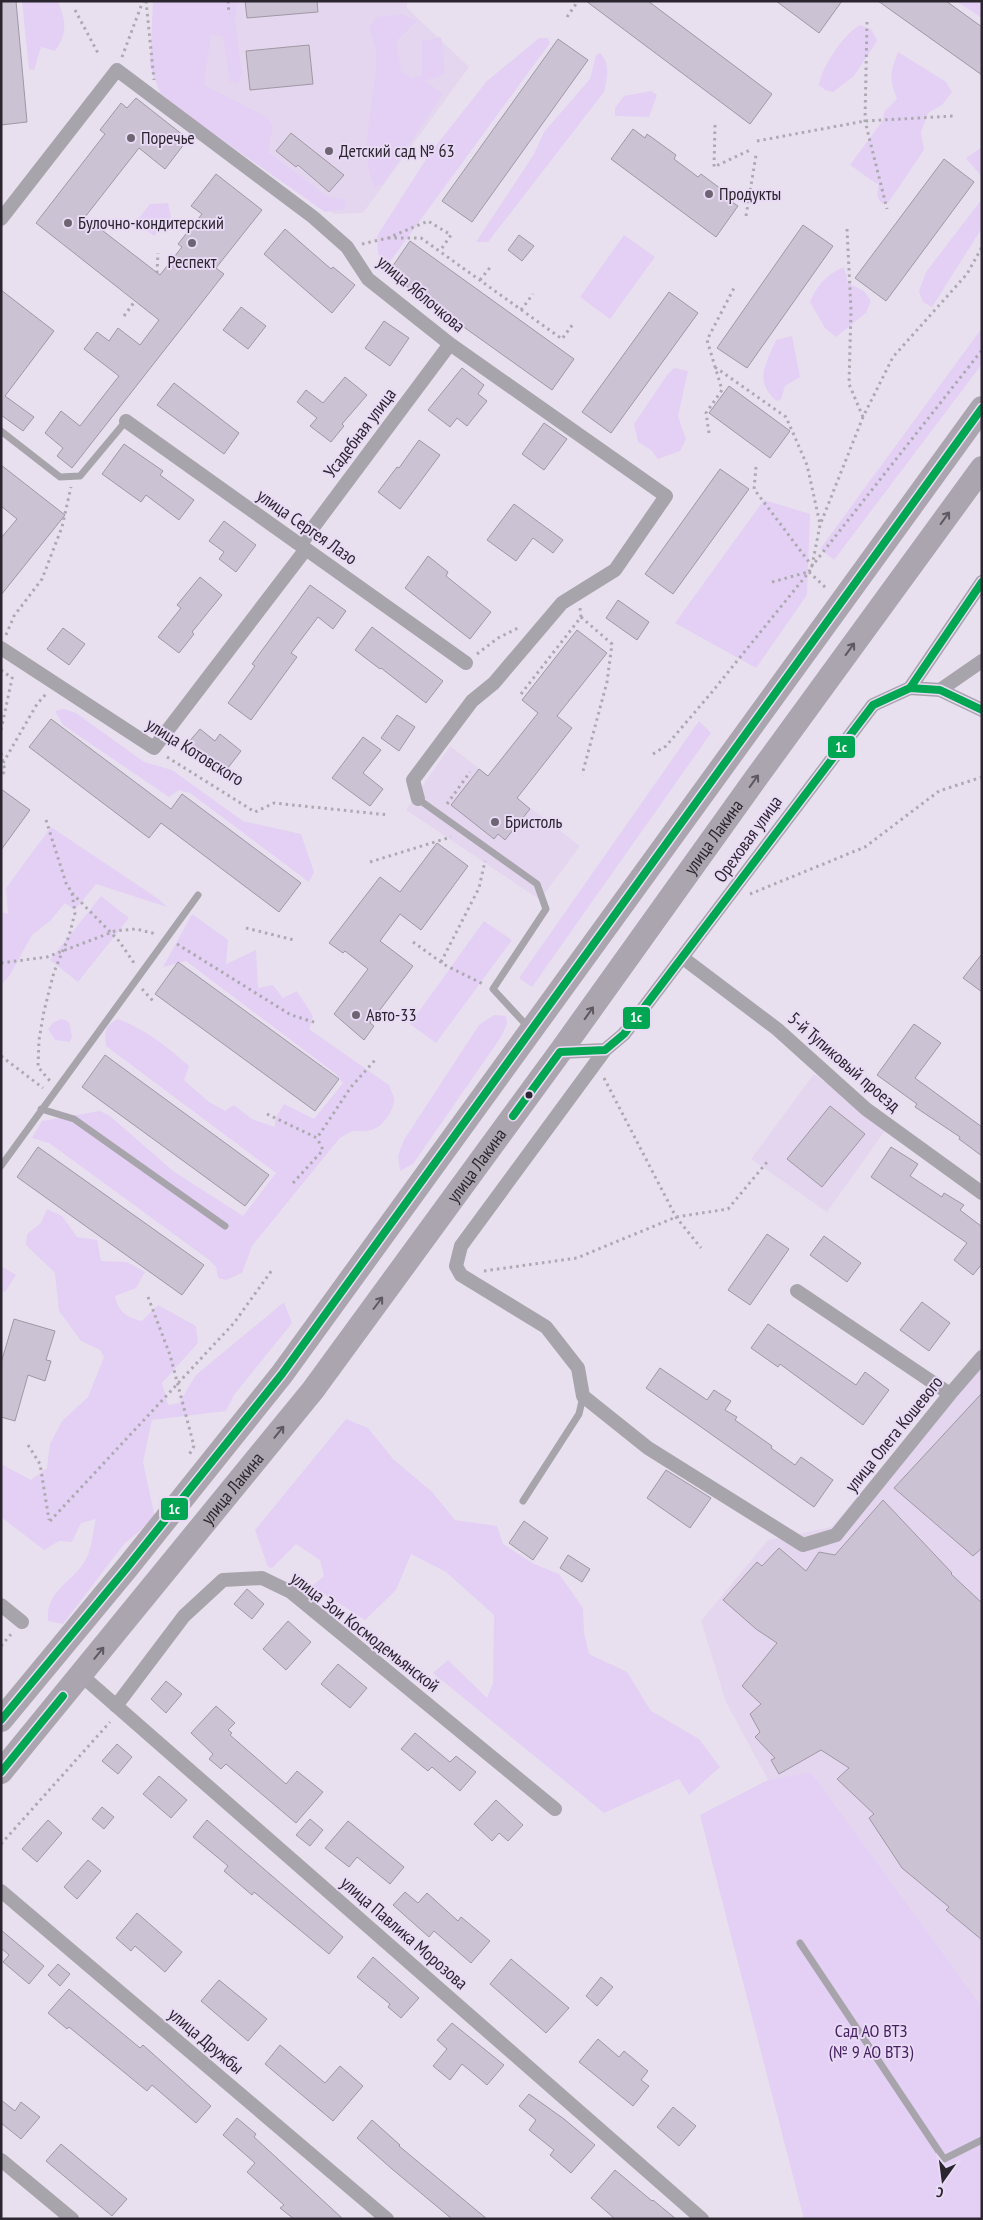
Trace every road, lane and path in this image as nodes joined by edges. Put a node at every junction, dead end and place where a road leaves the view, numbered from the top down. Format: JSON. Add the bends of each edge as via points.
{"nodes":[{"id":1,"x":144,"y":1,"type":"edge"},
{"id":2,"x":228,"y":1,"type":"edge"},
{"id":3,"x":578,"y":1,"type":"edge"},
{"id":4,"x":76,"y":10,"type":"dead end"},
{"id":5,"x":229,"y":14,"type":"dead end"},
{"id":6,"x":567,"y":18,"type":"dead end"},
{"id":7,"x":867,"y":22,"type":"dead end"},
{"id":8,"x":99,"y":55,"type":"dead end"},
{"id":9,"x":117,"y":70,"type":"junction"},
{"id":10,"x":156,"y":100,"type":"junction"},
{"id":11,"x":954,"y":116,"type":"dead end"},
{"id":12,"x":865,"y":121,"type":"junction"},
{"id":13,"x":715,"y":124,"type":"dead end"},
{"id":14,"x":757,"y":141,"type":"dead end"},
{"id":15,"x":750,"y":150,"type":"dead end"},
{"id":16,"x":756,"y":155,"type":"dead end"},
{"id":17,"x":887,"y":209,"type":"dead end"},
{"id":18,"x":746,"y":216,"type":"dead end"},
{"id":19,"x":1,"y":219,"type":"edge"},
{"id":20,"x":847,"y":229,"type":"dead end"},
{"id":21,"x":388,"y":238,"type":"junction"},
{"id":22,"x":374,"y":241,"type":"dead end"},
{"id":23,"x":982,"y":247,"type":"edge"},
{"id":24,"x":440,"y":251,"type":"junction"},
{"id":25,"x":158,"y":253,"type":"dead end"},
{"id":26,"x":492,"y":265,"type":"dead end"},
{"id":27,"x":157,"y":273,"type":"dead end"},
{"id":28,"x":480,"y":280,"type":"junction"},
{"id":29,"x":734,"y":288,"type":"dead end"},
{"id":30,"x":532,"y":294,"type":"dead end"},
{"id":31,"x":135,"y":301,"type":"dead end"},
{"id":32,"x":521,"y":310,"type":"junction"},
{"id":33,"x":124,"y":316,"type":"dead end"},
{"id":34,"x":573,"y":324,"type":"dead end"},
{"id":35,"x":450,"y":344,"type":"junction"},
{"id":36,"x":982,"y":350,"type":"edge"},
{"id":37,"x":715,"y":367,"type":"junction"},
{"id":38,"x":982,"y":408,"type":"edge"},
{"id":39,"x":863,"y":417,"type":"junction"},
{"id":40,"x":126,"y":421,"type":"joint"},
{"id":41,"x":1,"y":431,"type":"edge"},
{"id":42,"x":710,"y":433,"type":"dead end"},
{"id":43,"x":756,"y":467,"type":"dead end"},
{"id":44,"x":982,"y":468,"type":"edge"},
{"id":45,"x":73,"y":476,"type":"junction"},
{"id":46,"x":820,"y":525,"type":"junction"},
{"id":47,"x":303,"y":547,"type":"junction"},
{"id":48,"x":812,"y":566,"type":"junction"},
{"id":49,"x":809,"y":572,"type":"junction"},
{"id":50,"x":772,"y":582,"type":"dead end"},
{"id":51,"x":982,"y":582,"type":"edge"},
{"id":52,"x":826,"y":588,"type":"dead end"},
{"id":53,"x":578,"y":593,"type":"junction"},
{"id":54,"x":551,"y":616,"type":"junction"},
{"id":55,"x":581,"y":616,"type":"junction"},
{"id":56,"x":1,"y":648,"type":"edge"},
{"id":57,"x":982,"y":661,"type":"edge"},
{"id":58,"x":466,"y":664,"type":"joint"},
{"id":59,"x":1,"y":670,"type":"edge"},
{"id":60,"x":55,"y":685,"type":"junction"},
{"id":61,"x":910,"y":688,"type":"junction"},
{"id":62,"x":940,"y":690,"type":"junction"},
{"id":63,"x":521,"y":694,"type":"dead end"},
{"id":64,"x":982,"y":710,"type":"edge"},
{"id":65,"x":1,"y":730,"type":"edge"},
{"id":66,"x":154,"y":748,"type":"junction"},
{"id":67,"x":1,"y":753,"type":"edge"},
{"id":68,"x":653,"y":754,"type":"dead end"},
{"id":69,"x":3,"y":763,"type":"junction"},
{"id":70,"x":470,"y":772,"type":"dead end"},
{"id":71,"x":582,"y":775,"type":"dead end"},
{"id":72,"x":1,"y":776,"type":"edge"},
{"id":73,"x":982,"y":777,"type":"edge"},
{"id":74,"x":418,"y":799,"type":"joint"},
{"id":75,"x":440,"y":814,"type":"junction"},
{"id":76,"x":389,"y":815,"type":"dead end"},
{"id":77,"x":46,"y":820,"type":"dead end"},
{"id":78,"x":451,"y":837,"type":"dead end"},
{"id":79,"x":488,"y":848,"type":"junction"},
{"id":80,"x":370,"y":862,"type":"dead end"},
{"id":81,"x":72,"y":893,"type":"junction"},
{"id":82,"x":198,"y":895,"type":"dead end"},
{"id":83,"x":722,"y":906,"type":"junction"},
{"id":84,"x":246,"y":928,"type":"dead end"},
{"id":85,"x":167,"y":937,"type":"junction"},
{"id":86,"x":294,"y":940,"type":"dead end"},
{"id":87,"x":413,"y":942,"type":"dead end"},
{"id":88,"x":683,"y":958,"type":"junction"},
{"id":89,"x":442,"y":962,"type":"junction"},
{"id":90,"x":1,"y":963,"type":"edge"},
{"id":91,"x":139,"y":970,"type":"dead end"},
{"id":92,"x":140,"y":986,"type":"dead end"},
{"id":93,"x":493,"y":989,"type":"junction"},
{"id":94,"x":154,"y":1002,"type":"dead end"},
{"id":95,"x":317,"y":1023,"type":"dead end"},
{"id":96,"x":531,"y":1030,"type":"junction"},
{"id":97,"x":605,"y":1050,"type":"junction"},
{"id":98,"x":560,"y":1052,"type":"junction"},
{"id":99,"x":1,"y":1056,"type":"edge"},
{"id":100,"x":376,"y":1059,"type":"dead end"},
{"id":101,"x":594,"y":1066,"type":"junction"},
{"id":102,"x":57,"y":1087,"type":"junction"},
{"id":103,"x":52,"y":1094,"type":"junction"},
{"id":104,"x":41,"y":1109,"type":"junction"},
{"id":105,"x":268,"y":1114,"type":"dead end"},
{"id":106,"x":317,"y":1138,"type":"junction"},
{"id":107,"x":767,"y":1162,"type":"dead end"},
{"id":108,"x":1,"y":1166,"type":"edge"},
{"id":109,"x":293,"y":1183,"type":"dead end"},
{"id":110,"x":982,"y":1193,"type":"edge"},
{"id":111,"x":676,"y":1218,"type":"junction"},
{"id":112,"x":225,"y":1226,"type":"dead end"},
{"id":113,"x":700,"y":1248,"type":"dead end"},
{"id":114,"x":272,"y":1270,"type":"dead end"},
{"id":115,"x":458,"y":1270,"type":"junction"},
{"id":116,"x":797,"y":1291,"type":"dead end"},
{"id":117,"x":148,"y":1297,"type":"dead end"},
{"id":118,"x":982,"y":1357,"type":"edge"},
{"id":119,"x":177,"y":1384,"type":"junction"},
{"id":120,"x":950,"y":1394,"type":"junction"},
{"id":121,"x":583,"y":1396,"type":"junction"},
{"id":122,"x":28,"y":1445,"type":"dead end"},
{"id":123,"x":188,"y":1456,"type":"dead end"},
{"id":124,"x":523,"y":1501,"type":"dead end"},
{"id":125,"x":1,"y":1605,"type":"edge"},
{"id":126,"x":22,"y":1622,"type":"dead end"},
{"id":127,"x":81,"y":1676,"type":"junction"},
{"id":128,"x":116,"y":1706,"type":"junction"},
{"id":129,"x":1,"y":1720,"type":"edge"},
{"id":130,"x":116,"y":1727,"type":"dead end"},
{"id":131,"x":1,"y":1772,"type":"edge"},
{"id":132,"x":554,"y":1810,"type":"dead end"},
{"id":133,"x":1,"y":1844,"type":"edge"},
{"id":134,"x":1,"y":1892,"type":"edge"},
{"id":135,"x":800,"y":1943,"type":"dead end"},
{"id":136,"x":982,"y":2140,"type":"edge"},
{"id":137,"x":1,"y":2160,"type":"edge"},
{"id":138,"x":72,"y":2219,"type":"edge"},
{"id":139,"x":387,"y":2219,"type":"edge"},
{"id":140,"x":702,"y":2219,"type":"edge"}],
"edges":[{"from":1,"to":9,"type":"path"},
{"from":1,"to":10,"type":"path"},
{"from":2,"to":5,"type":"path"},
{"from":3,"to":6,"type":"path"},
{"from":4,"to":8,"type":"path"},
{"from":7,"to":12,"type":"path"},
{"from":9,"to":10,"type":"street","name":"улица Яблочкова"},
{"from":9,"to":19,"type":"street"},
{"from":10,"to":35,"type":"street","name":"улица Яблочкова","via":[[313,217],[347,247],[368,279]]},
{"from":11,"to":12,"type":"path"},
{"from":12,"to":14,"type":"path"},
{"from":12,"to":17,"type":"path"},
{"from":13,"to":15,"type":"path","via":[[714,167]]},
{"from":16,"to":18,"type":"path"},
{"from":20,"to":39,"type":"path","via":[[851,310],[849,384]]},
{"from":21,"to":22,"type":"path"},
{"from":21,"to":24,"type":"path","via":[[422,238]]},
{"from":21,"to":24,"type":"path","via":[[428,222],[451,235]]},
{"from":23,"to":39,"type":"path","via":[[966,274],[892,357]]},
{"from":24,"to":28,"type":"path"},
{"from":25,"to":27,"type":"path"},
{"from":26,"to":28,"type":"path"},
{"from":28,"to":32,"type":"path"},
{"from":29,"to":37,"type":"path","via":[[707,340]]},
{"from":30,"to":32,"type":"path"},
{"from":31,"to":33,"type":"path"},
{"from":32,"to":34,"type":"path","via":[[562,339]]},
{"from":35,"to":47,"type":"street","name":"Усадебная улица"},
{"from":35,"to":53,"type":"street","name":"улица Яблочкова","via":[[666,496],[615,570]]},
{"from":36,"to":48,"type":"path"},
{"from":37,"to":42,"type":"path","via":[[722,390],[706,413]]},
{"from":37,"to":46,"type":"path","via":[[786,417],[807,465]]},
{"from":38,"to":96,"type":"highway","name":"улица Лакина"},
{"from":39,"to":46,"type":"path"},
{"from":40,"to":45,"type":"lane","via":[[80,476]]},
{"from":40,"to":47,"type":"street","name":"улица Сергея Лазо"},
{"from":41,"to":45,"type":"lane","via":[[60,477]]},
{"from":43,"to":48,"type":"path","via":[[754,490]]},
{"from":98,"to":44,"type":"highway","name":"улица Лакина","one_way":true},
{"from":45,"to":56,"type":"path","via":[[62,527],[42,579],[14,616]]},
{"from":46,"to":48,"type":"path"},
{"from":47,"to":58,"type":"street","name":"улица Сергея Лазо"},
{"from":47,"to":66,"type":"street","name":"Усадебная улица"},
{"from":48,"to":49,"type":"path"},
{"from":49,"to":50,"type":"path"},
{"from":49,"to":52,"type":"path"},
{"from":49,"to":68,"type":"path","via":[[707,699],[666,746]]},
{"from":51,"to":61,"type":"street"},
{"from":53,"to":54,"type":"street","via":[[562,603]]},
{"from":53,"to":55,"type":"path"},
{"from":54,"to":58,"type":"path","via":[[498,638]]},
{"from":54,"to":74,"type":"street","via":[[494,683],[472,701],[413,780]]},
{"from":55,"to":63,"type":"path"},
{"from":55,"to":71,"type":"path","via":[[612,644],[607,682]]},
{"from":56,"to":60,"type":"street","name":"улица Котовского"},
{"from":57,"to":62,"type":"street"},
{"from":59,"to":65,"type":"path","via":[[13,678]]},
{"from":60,"to":66,"type":"street","name":"улица Котовского"},
{"from":60,"to":69,"type":"path","via":[[37,704]]},
{"from":61,"to":62,"type":"street","name":"Ореховая улица"},
{"from":61,"to":83,"type":"street","name":"Ореховая улица","via":[[873,704]]},
{"from":62,"to":64,"type":"street","name":"Ореховая улица"},
{"from":66,"to":76,"type":"path","name":"улица Котовского","via":[[255,812],[274,803]]},
{"from":67,"to":69,"type":"path"},
{"from":69,"to":72,"type":"path","via":[[5,771]]},
{"from":70,"to":75,"type":"path"},
{"from":73,"to":83,"type":"path","via":[[939,790],[865,847]]},
{"from":74,"to":75,"type":"lane"},
{"from":75,"to":79,"type":"lane"},
{"from":77,"to":81,"type":"path"},
{"from":78,"to":80,"type":"path"},
{"from":79,"to":89,"type":"path","via":[[479,888]]},
{"from":79,"to":93,"type":"lane","via":[[537,884],[546,909]]},
{"from":81,"to":91,"type":"path","via":[[118,941]]},
{"from":81,"to":102,"type":"path","via":[[76,913],[54,972],[37,1057],[38,1067]]},
{"from":82,"to":85,"type":"lane"},
{"from":83,"to":88,"type":"street","name":"Ореховая улица"},
{"from":84,"to":86,"type":"path"},
{"from":85,"to":90,"type":"path","via":[[136,929],[115,931],[47,957]]},
{"from":85,"to":95,"type":"path","via":[[290,1015]]},
{"from":85,"to":102,"type":"lane"},
{"from":87,"to":89,"type":"path"},
{"from":88,"to":97,"type":"street","name":"Ореховая улица","via":[[624,1034]]},
{"from":88,"to":110,"type":"street","name":"5-й Тупиковый проезд","via":[[777,1028],[866,1109]]},
{"from":89,"to":93,"type":"path"},
{"from":92,"to":94,"type":"path"},
{"from":93,"to":96,"type":"lane"},
{"from":96,"to":129,"type":"highway","name":"улица Лакина","via":[[282,1374]]},
{"from":97,"to":98,"type":"street"},
{"from":97,"to":101,"type":"street","name":"Ореховая улица"},
{"from":127,"to":98,"type":"highway","name":"улица Лакина","one_way":true,"via":[[313,1390]]},
{"from":99,"to":103,"type":"path"},
{"from":100,"to":106,"type":"path","via":[[351,1087]]},
{"from":101,"to":111,"type":"path","via":[[602,1074]]},
{"from":101,"to":115,"type":"street","name":"Ореховая улица","via":[[461,1246]]},
{"from":102,"to":103,"type":"lane"},
{"from":103,"to":104,"type":"lane"},
{"from":104,"to":108,"type":"lane"},
{"from":104,"to":112,"type":"lane","via":[[74,1119]]},
{"from":105,"to":106,"type":"path"},
{"from":106,"to":109,"type":"path","via":[[323,1150]]},
{"from":107,"to":111,"type":"path","via":[[728,1209]]},
{"from":111,"to":113,"type":"path"},
{"from":111,"to":115,"type":"path","via":[[577,1258]]},
{"from":114,"to":119,"type":"path","via":[[234,1323]]},
{"from":115,"to":121,"type":"street","via":[[546,1327],[578,1368]]},
{"from":116,"to":120,"type":"street"},
{"from":117,"to":119,"type":"path","via":[[170,1355]]},
{"from":118,"to":120,"type":"street","name":"улица Олега Кошевого"},
{"from":119,"to":122,"type":"path","via":[[50,1521],[40,1464]]},
{"from":119,"to":123,"type":"path","via":[[194,1446]]},
{"from":120,"to":121,"type":"street","name":"улица Олега Кошевого","via":[[836,1535],[803,1545],[648,1448]]},
{"from":121,"to":124,"type":"lane","via":[[579,1414]]},
{"from":125,"to":126,"type":"street"},
{"from":127,"to":128,"type":"street","name":"улица Павлика Морозова"},
{"from":127,"to":131,"type":"highway","name":"улица Лакина"},
{"from":128,"to":132,"type":"street","name":"улица Зои Космодемьянской","via":[[184,1616],[223,1580],[262,1578],[291,1592]]},
{"from":128,"to":140,"type":"street","name":"улица Павлика Морозова"},
{"from":130,"to":133,"type":"path","via":[[109,1721]]},
{"from":134,"to":139,"type":"street","name":"улица Дружбы"},
{"from":135,"to":136,"type":"lane","via":[[944,2158]]},
{"from":137,"to":138,"type":"street"}]}
